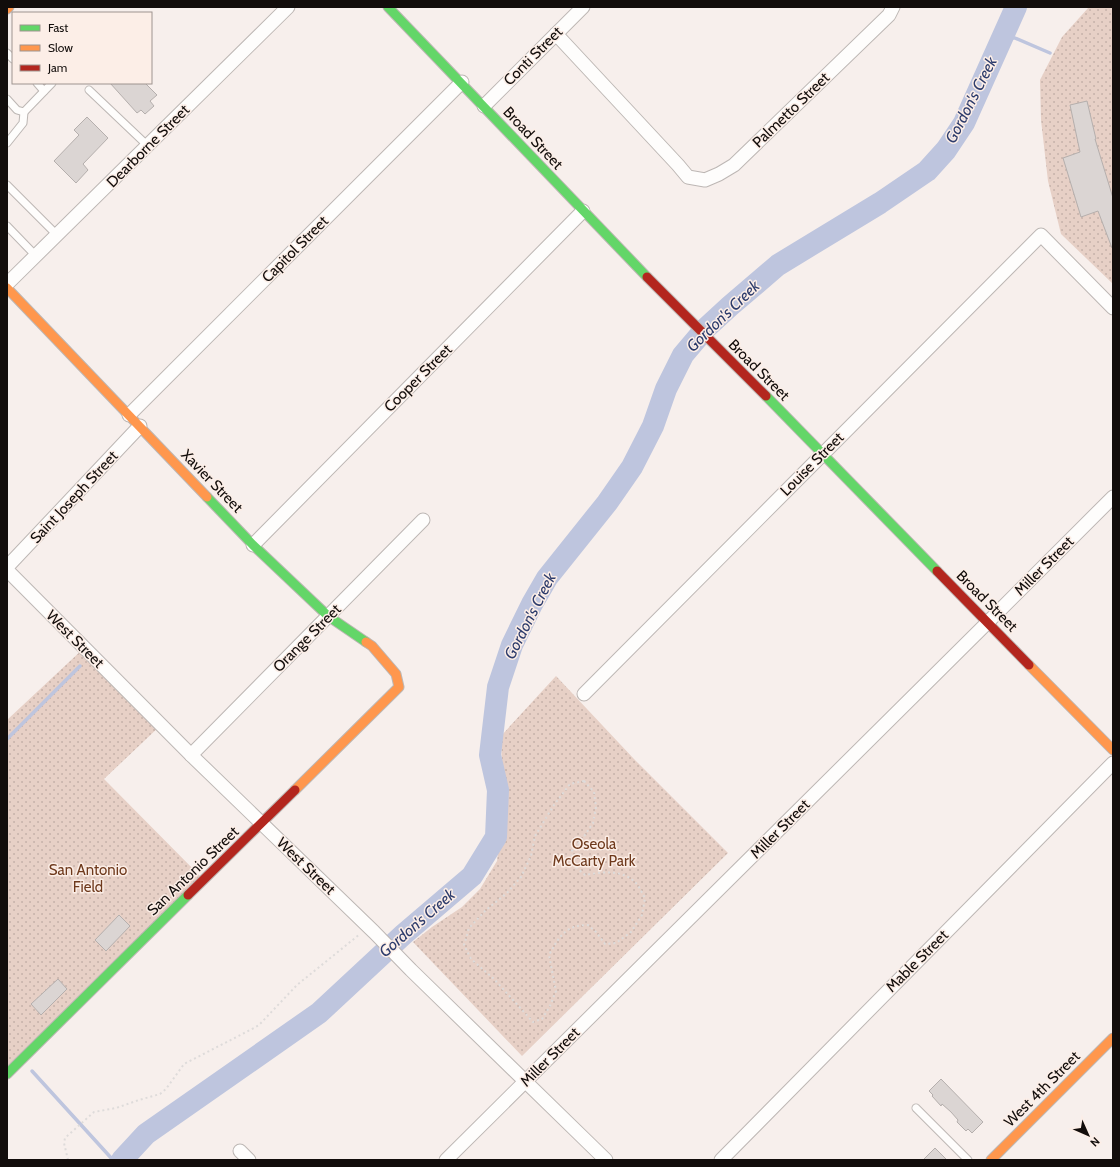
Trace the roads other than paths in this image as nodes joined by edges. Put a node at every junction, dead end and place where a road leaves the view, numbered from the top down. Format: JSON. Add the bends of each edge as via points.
{"nodes":[{"id":1,"x":288,"y":7,"type":"edge"},
{"id":2,"x":388,"y":7,"type":"edge"},
{"id":3,"x":583,"y":7,"type":"edge"},
{"id":4,"x":893,"y":7,"type":"edge"},
{"id":5,"x":556,"y":34,"type":"junction"},
{"id":6,"x":462,"y":82,"type":"junction"},
{"id":7,"x":38,"y":84,"type":"edge"},
{"id":8,"x":51,"y":84,"type":"edge"},
{"id":9,"x":89,"y":90,"type":"dead end"},
{"id":10,"x":44,"y":91,"type":"junction"},
{"id":11,"x":7,"y":99,"type":"edge"},
{"id":12,"x":484,"y":106,"type":"junction"},
{"id":13,"x":20,"y":111,"type":"junction"},
{"id":14,"x":7,"y":143,"type":"edge"},
{"id":15,"x":148,"y":146,"type":"junction"},
{"id":16,"x":7,"y":185,"type":"edge"},
{"id":17,"x":583,"y":210,"type":"junction"},
{"id":18,"x":7,"y":226,"type":"edge"},
{"id":19,"x":58,"y":235,"type":"junction"},
{"id":20,"x":36,"y":256,"type":"junction"},
{"id":21,"x":7,"y":284,"type":"edge"},
{"id":22,"x":7,"y":288,"type":"edge"},
{"id":23,"x":1113,"y":308,"type":"edge"},
{"id":24,"x":128,"y":415,"type":"junction"},
{"id":25,"x":140,"y":426,"type":"junction"},
{"id":26,"x":822,"y":454,"type":"junction"},
{"id":27,"x":1113,"y":496,"type":"edge"},
{"id":28,"x":423,"y":520,"type":"dead end"},
{"id":29,"x":253,"y":545,"type":"junction"},
{"id":30,"x":7,"y":567,"type":"edge"},
{"id":31,"x":7,"y":570,"type":"edge"},
{"id":32,"x":328,"y":616,"type":"junction"},
{"id":33,"x":988,"y":622,"type":"junction"},
{"id":34,"x":399,"y":688,"type":"joint"},
{"id":35,"x":584,"y":694,"type":"dead end"},
{"id":36,"x":1113,"y":750,"type":"edge"},
{"id":37,"x":191,"y":755,"type":"junction"},
{"id":38,"x":1113,"y":763,"type":"edge"},
{"id":39,"x":262,"y":824,"type":"junction"},
{"id":40,"x":1113,"y":1038,"type":"edge"},
{"id":41,"x":7,"y":1074,"type":"edge"},
{"id":42,"x":525,"y":1082,"type":"junction"},
{"id":43,"x":916,"y":1108,"type":"dead end"},
{"id":44,"x":446,"y":1160,"type":"edge"},
{"id":45,"x":606,"y":1160,"type":"edge"},
{"id":46,"x":721,"y":1160,"type":"edge"},
{"id":47,"x":968,"y":1160,"type":"edge"},
{"id":48,"x":991,"y":1160,"type":"edge"}],
"edges":[{"from":1,"to":15,"type":"street","name":"Dearborne Street"},
{"from":2,"to":6,"type":"street","name":"Broad Street"},
{"from":3,"to":5,"type":"street","name":"Conti Street"},
{"from":4,"to":5,"type":"street","name":"Palmetto Street","via":[[889,15],[734,165],[705,180],[688,177]]},
{"from":5,"to":12,"type":"street","name":"Conti Street"},
{"from":6,"to":12,"type":"street","name":"Broad Street"},
{"from":6,"to":24,"type":"street","name":"Capitol Street"},
{"from":7,"to":10,"type":"lane"},
{"from":8,"to":10,"type":"lane"},
{"from":9,"to":15,"type":"lane"},
{"from":10,"to":13,"type":"lane"},
{"from":11,"to":13,"type":"lane"},
{"from":12,"to":17,"type":"street","name":"Broad Street"},
{"from":13,"to":14,"type":"lane","via":[[23,123]]},
{"from":15,"to":19,"type":"street","name":"Dearborne Street"},
{"from":16,"to":19,"type":"lane"},
{"from":17,"to":26,"type":"street","name":"Broad Street"},
{"from":17,"to":29,"type":"street","name":"Cooper Street"},
{"from":18,"to":20,"type":"lane"},
{"from":19,"to":20,"type":"street","name":"Dearborne Street"},
{"from":20,"to":21,"type":"street","name":"Dearborne Street"},
{"from":22,"to":24,"type":"street","name":"Xavier Street"},
{"from":23,"to":26,"type":"street","name":"Louise Street","via":[[1041,235]]},
{"from":24,"to":25,"type":"street","name":"Xavier Street"},
{"from":25,"to":29,"type":"street","name":"Xavier Street"},
{"from":25,"to":30,"type":"street","name":"Saint Joseph Street"},
{"from":26,"to":33,"type":"street","name":"Broad Street"},
{"from":26,"to":35,"type":"street","name":"Louise Street"},
{"from":27,"to":33,"type":"street","name":"Miller Street"},
{"from":28,"to":32,"type":"street","name":"Orange Street"},
{"from":29,"to":32,"type":"street","name":"Xavier Street"},
{"from":31,"to":37,"type":"street","name":"West Street"},
{"from":32,"to":34,"type":"street","name":"Xavier Street","via":[[372,646],[396,674]]},
{"from":32,"to":37,"type":"street","name":"Orange Street"},
{"from":33,"to":36,"type":"street","name":"Broad Street"},
{"from":33,"to":42,"type":"street","name":"Miller Street"},
{"from":34,"to":39,"type":"street","name":"San Antonio Street"},
{"from":37,"to":39,"type":"street","name":"West Street"},
{"from":38,"to":46,"type":"street","name":"Mable Street"},
{"from":39,"to":41,"type":"street","name":"San Antonio Street"},
{"from":39,"to":42,"type":"street","name":"West Street"},
{"from":40,"to":48,"type":"street","name":"West 4th Street"},
{"from":42,"to":44,"type":"street","name":"Miller Street"},
{"from":42,"to":45,"type":"street","name":"West Street"},
{"from":43,"to":47,"type":"lane"}]}
